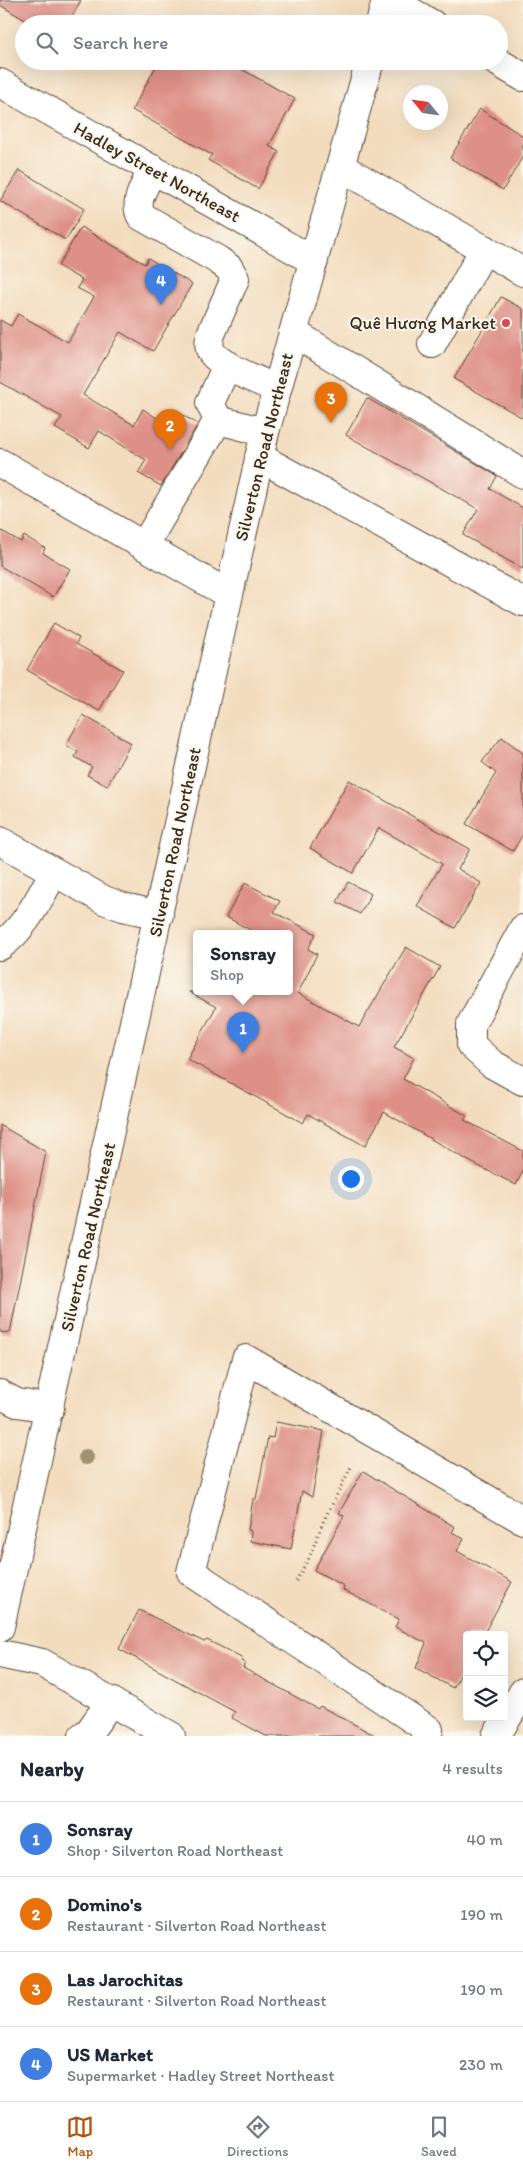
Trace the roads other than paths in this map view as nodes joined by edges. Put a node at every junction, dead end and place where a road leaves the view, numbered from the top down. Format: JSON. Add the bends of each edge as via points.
{"nodes":[{"id":1,"x":386,"y":0,"type":"edge"},
{"id":2,"x":391,"y":0,"type":"edge"},
{"id":3,"x":382,"y":15,"type":"edge"},
{"id":4,"x":417,"y":15,"type":"edge"},
{"id":5,"x":508,"y":68,"type":"edge"},
{"id":6,"x":368,"y":70,"type":"edge"},
{"id":7,"x":523,"y":77,"type":"edge"},
{"id":8,"x":0,"y":83,"type":"edge"},
{"id":9,"x":341,"y":167,"type":"junction"},
{"id":10,"x":153,"y":169,"type":"junction"},
{"id":11,"x":484,"y":249,"type":"junction"},
{"id":12,"x":314,"y":261,"type":"junction"},
{"id":13,"x":522,"y":268,"type":"edge"},
{"id":14,"x":294,"y":333,"type":"junction"},
{"id":15,"x":432,"y":344,"type":"dead end"},
{"id":16,"x":227,"y":365,"type":"junction"},
{"id":17,"x":278,"y":389,"type":"junction"},
{"id":18,"x":218,"y":420,"type":"junction"},
{"id":19,"x":262,"y":444,"type":"junction"},
{"id":20,"x":0,"y":463,"type":"edge"},
{"id":21,"x":523,"y":474,"type":"edge"},
{"id":22,"x":144,"y":546,"type":"junction"},
{"id":23,"x":228,"y":594,"type":"junction"},
{"id":24,"x":523,"y":602,"type":"edge"},
{"id":25,"x":0,"y":841,"type":"edge"},
{"id":26,"x":54,"y":872,"type":"junction"},
{"id":27,"x":159,"y":915,"type":"junction"},
{"id":28,"x":523,"y":929,"type":"edge"},
{"id":29,"x":0,"y":946,"type":"edge"},
{"id":30,"x":523,"y":1081,"type":"edge"},
{"id":31,"x":0,"y":1394,"type":"edge"},
{"id":32,"x":50,"y":1408,"type":"junction"},
{"id":33,"x":523,"y":1520,"type":"edge"},
{"id":34,"x":0,"y":1627,"type":"edge"},
{"id":35,"x":0,"y":1654,"type":"edge"},
{"id":36,"x":523,"y":1692,"type":"edge"},
{"id":37,"x":111,"y":1702,"type":"junction"},
{"id":38,"x":431,"y":1734,"type":"edge"},
{"id":39,"x":83,"y":1736,"type":"edge"},
{"id":40,"x":171,"y":1736,"type":"edge"},
{"id":41,"x":496,"y":1736,"type":"edge"}],
"edges":[{"from":1,"to":3,"type":"main road"},
{"from":2,"to":4,"type":"main road"},
{"from":5,"to":7,"type":"main road"},
{"from":6,"to":9,"type":"main road","name":"Silverton Road Northeast"},
{"from":8,"to":10,"type":"main road","name":"Hadley Street Northeast"},
{"from":9,"to":11,"type":"main road"},
{"from":9,"to":12,"type":"main road","name":"Silverton Road Northeast"},
{"from":10,"to":12,"type":"main road","name":"Hadley Street Northeast"},
{"from":10,"to":16,"type":"main road","via":[[139,199],[137,209],[141,216],[218,260],[235,279],[208,344],[212,353]]},
{"from":11,"to":13,"type":"main road"},
{"from":11,"to":15,"type":"main road"},
{"from":12,"to":14,"type":"main road","name":"Silverton Road Northeast"},
{"from":14,"to":17,"type":"main road","name":"Silverton Road Northeast"},
{"from":14,"to":21,"type":"main road"},
{"from":16,"to":17,"type":"main road"},
{"from":16,"to":18,"type":"main road","via":[[210,403]]},
{"from":17,"to":19,"type":"main road","name":"Silverton Road Northeast"},
{"from":18,"to":19,"type":"main road"},
{"from":18,"to":22,"type":"main road"},
{"from":19,"to":23,"type":"main road","name":"Silverton Road Northeast"},
{"from":19,"to":24,"type":"main road"},
{"from":20,"to":22,"type":"main road"},
{"from":22,"to":23,"type":"main road"},
{"from":23,"to":27,"type":"main road","name":"Silverton Road Northeast"},
{"from":25,"to":26,"type":"main road"},
{"from":26,"to":27,"type":"main road","via":[[123,908]]},
{"from":26,"to":29,"type":"main road","via":[[33,909],[9,940]]},
{"from":27,"to":32,"type":"main road","name":"Silverton Road Northeast"},
{"from":28,"to":30,"type":"main road","via":[[471,1024],[471,1045],[492,1064]]},
{"from":31,"to":32,"type":"main road","via":[[17,1403]]},
{"from":32,"to":34,"type":"main road","name":"Silverton Road Northeast"},
{"from":33,"to":38,"type":"main road","via":[[246,1358],[191,1572]]},
{"from":35,"to":37,"type":"main road","via":[[42,1663]]},
{"from":36,"to":41,"type":"main road"},
{"from":37,"to":39,"type":"main road"},
{"from":37,"to":40,"type":"main road"}]}
